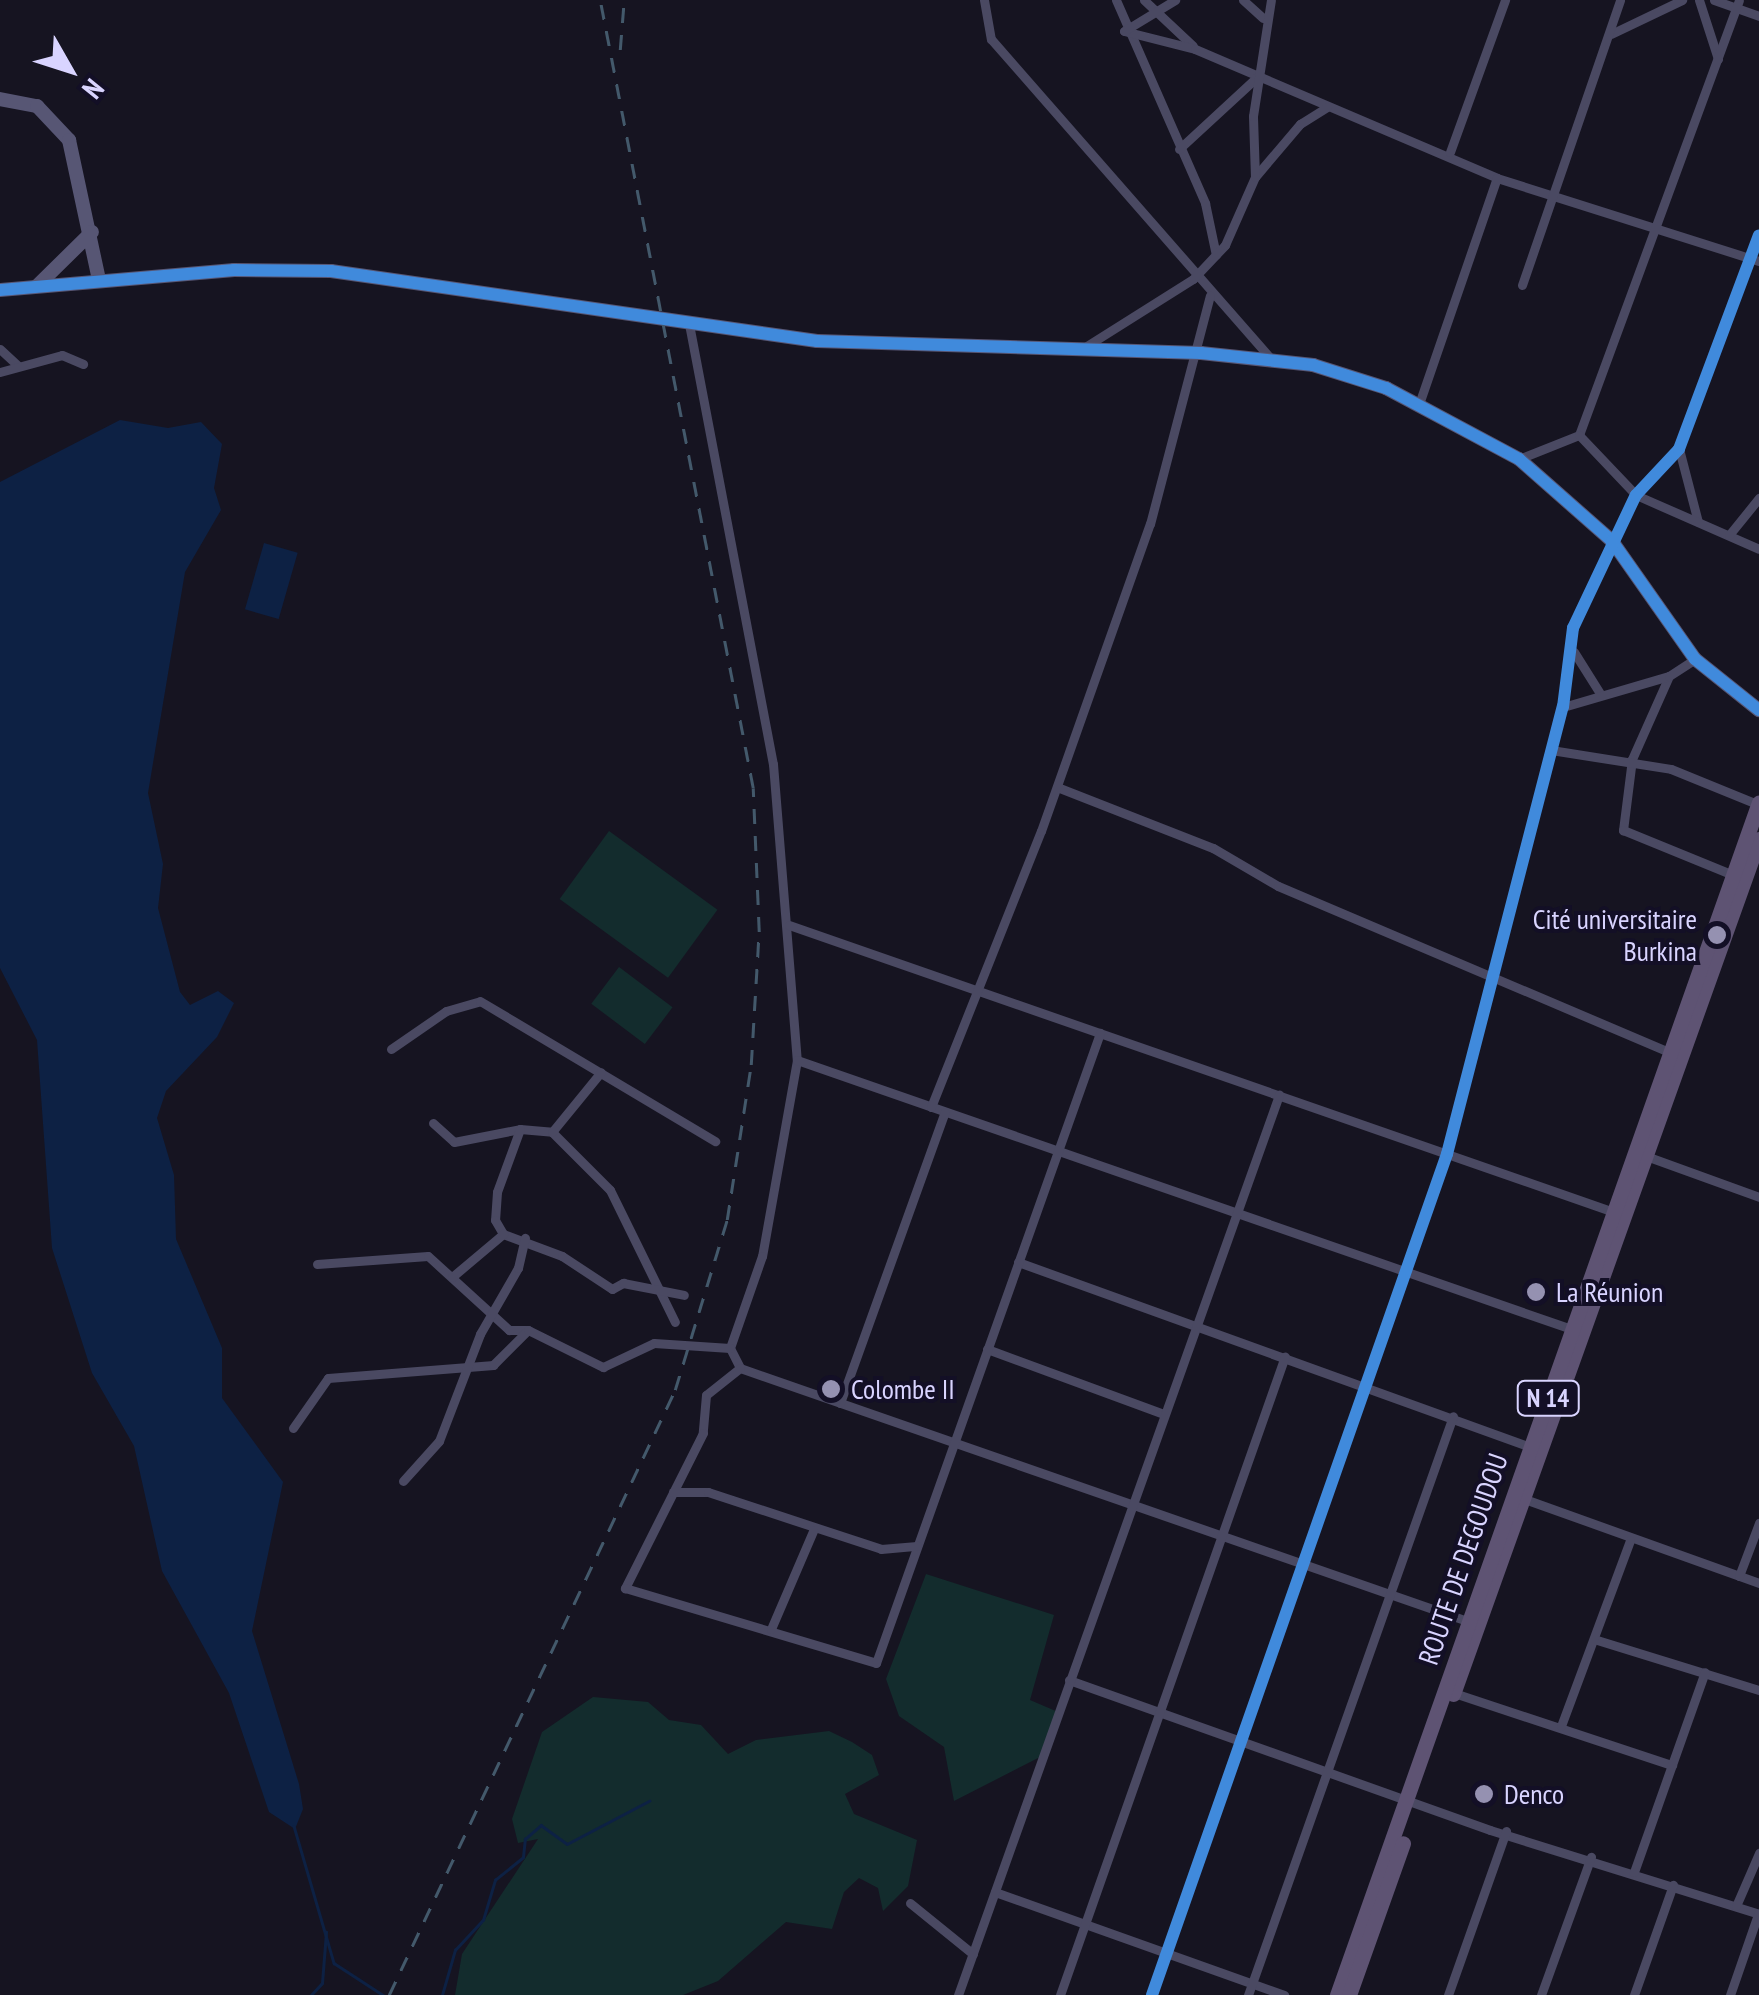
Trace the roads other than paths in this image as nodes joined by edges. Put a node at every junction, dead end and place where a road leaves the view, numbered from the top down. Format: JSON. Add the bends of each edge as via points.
{"nodes":[{"id":1,"x":984,"y":0,"type":"edge"},
{"id":2,"x":1116,"y":0,"type":"edge"},
{"id":3,"x":1144,"y":0,"type":"edge"},
{"id":4,"x":1175,"y":0,"type":"edge"},
{"id":5,"x":1243,"y":0,"type":"edge"},
{"id":6,"x":1270,"y":0,"type":"edge"},
{"id":7,"x":1505,"y":0,"type":"edge"},
{"id":8,"x":1620,"y":0,"type":"edge"},
{"id":9,"x":1682,"y":0,"type":"edge"},
{"id":10,"x":1697,"y":0,"type":"edge"},
{"id":11,"x":1714,"y":0,"type":"edge"},
{"id":12,"x":1738,"y":4,"type":"edge"},
{"id":13,"x":1154,"y":10,"type":"junction"},
{"id":14,"x":1759,"y":16,"type":"edge"},
{"id":15,"x":1263,"y":18,"type":"junction"},
{"id":16,"x":1124,"y":31,"type":"junction"},
{"id":17,"x":1606,"y":40,"type":"junction"},
{"id":18,"x":1195,"y":48,"type":"junction"},
{"id":19,"x":1718,"y":61,"type":"junction"},
{"id":20,"x":1257,"y":76,"type":"junction"},
{"id":21,"x":0,"y":99,"type":"edge"},
{"id":22,"x":1326,"y":107,"type":"junction"},
{"id":23,"x":1179,"y":149,"type":"junction"},
{"id":24,"x":1450,"y":152,"type":"junction"},
{"id":25,"x":1254,"y":177,"type":"junction"},
{"id":26,"x":1498,"y":178,"type":"junction"},
{"id":27,"x":1550,"y":194,"type":"junction"},
{"id":28,"x":1662,"y":225,"type":"junction"},
{"id":29,"x":92,"y":232,"type":"junction"},
{"id":30,"x":1759,"y":235,"type":"edge"},
{"id":31,"x":1216,"y":255,"type":"junction"},
{"id":32,"x":1755,"y":260,"type":"edge"},
{"id":33,"x":1193,"y":279,"type":"junction"},
{"id":34,"x":99,"y":280,"type":"junction"},
{"id":35,"x":1522,"y":285,"type":"dead end"},
{"id":36,"x":36,"y":286,"type":"junction"},
{"id":37,"x":0,"y":290,"type":"edge"},
{"id":38,"x":1210,"y":296,"type":"junction"},
{"id":39,"x":689,"y":324,"type":"junction"},
{"id":40,"x":0,"y":349,"type":"edge"},
{"id":41,"x":1077,"y":352,"type":"junction"},
{"id":42,"x":1201,"y":353,"type":"junction"},
{"id":43,"x":1268,"y":356,"type":"junction"},
{"id":44,"x":82,"y":364,"type":"dead end"},
{"id":45,"x":18,"y":366,"type":"junction"},
{"id":46,"x":0,"y":372,"type":"edge"},
{"id":47,"x":1419,"y":404,"type":"junction"},
{"id":48,"x":1579,"y":435,"type":"junction"},
{"id":49,"x":1679,"y":448,"type":"junction"},
{"id":50,"x":1519,"y":459,"type":"junction"},
{"id":51,"x":1636,"y":494,"type":"junction"},
{"id":52,"x":1759,"y":498,"type":"edge"},
{"id":53,"x":1698,"y":522,"type":"junction"},
{"id":54,"x":1729,"y":536,"type":"junction"},
{"id":55,"x":1612,"y":542,"type":"junction"},
{"id":56,"x":1759,"y":549,"type":"edge"},
{"id":57,"x":1574,"y":652,"type":"junction"},
{"id":58,"x":1695,"y":659,"type":"junction"},
{"id":59,"x":1669,"y":676,"type":"junction"},
{"id":60,"x":1601,"y":695,"type":"junction"},
{"id":61,"x":1563,"y":707,"type":"junction"},
{"id":62,"x":1759,"y":710,"type":"edge"},
{"id":63,"x":1551,"y":750,"type":"junction"},
{"id":64,"x":1632,"y":759,"type":"junction"},
{"id":65,"x":1057,"y":787,"type":"junction"},
{"id":66,"x":1759,"y":804,"type":"edge"},
{"id":67,"x":1759,"y":839,"type":"edge"},
{"id":68,"x":1739,"y":877,"type":"junction"},
{"id":69,"x":790,"y":924,"type":"junction"},
{"id":70,"x":1489,"y":979,"type":"junction"},
{"id":71,"x":972,"y":988,"type":"junction"},
{"id":72,"x":1100,"y":1033,"type":"junction"},
{"id":73,"x":391,"y":1049,"type":"dead end"},
{"id":74,"x":1669,"y":1052,"type":"junction"},
{"id":75,"x":798,"y":1060,"type":"junction"},
{"id":76,"x":600,"y":1072,"type":"junction"},
{"id":77,"x":1279,"y":1095,"type":"junction"},
{"id":78,"x":931,"y":1107,"type":"junction"},
{"id":79,"x":946,"y":1112,"type":"junction"},
{"id":80,"x":433,"y":1123,"type":"dead end"},
{"id":81,"x":520,"y":1129,"type":"junction"},
{"id":82,"x":552,"y":1132,"type":"junction"},
{"id":83,"x":715,"y":1140,"type":"dead end"},
{"id":84,"x":1058,"y":1151,"type":"junction"},
{"id":85,"x":1447,"y":1154,"type":"junction"},
{"id":86,"x":1646,"y":1156,"type":"junction"},
{"id":87,"x":1759,"y":1196,"type":"edge"},
{"id":88,"x":1236,"y":1212,"type":"junction"},
{"id":89,"x":1619,"y":1214,"type":"junction"},
{"id":90,"x":503,"y":1234,"type":"junction"},
{"id":91,"x":524,"y":1238,"type":"junction"},
{"id":92,"x":1018,"y":1262,"type":"junction"},
{"id":93,"x":317,"y":1264,"type":"dead end"},
{"id":94,"x":1406,"y":1271,"type":"junction"},
{"id":95,"x":452,"y":1277,"type":"junction"},
{"id":96,"x":684,"y":1295,"type":"dead end"},
{"id":97,"x":660,"y":1296,"type":"junction"},
{"id":98,"x":494,"y":1312,"type":"junction"},
{"id":99,"x":675,"y":1322,"type":"dead end"},
{"id":100,"x":1196,"y":1325,"type":"junction"},
{"id":101,"x":528,"y":1330,"type":"junction"},
{"id":102,"x":1579,"y":1331,"type":"junction"},
{"id":103,"x":730,"y":1348,"type":"junction"},
{"id":104,"x":987,"y":1349,"type":"junction"},
{"id":105,"x":1285,"y":1356,"type":"junction"},
{"id":106,"x":471,"y":1366,"type":"junction"},
{"id":107,"x":740,"y":1368,"type":"junction"},
{"id":108,"x":1366,"y":1385,"type":"junction"},
{"id":109,"x":840,"y":1403,"type":"junction"},
{"id":110,"x":1164,"y":1414,"type":"junction"},
{"id":111,"x":1452,"y":1416,"type":"junction"},
{"id":112,"x":293,"y":1428,"type":"dead end"},
{"id":113,"x":954,"y":1442,"type":"junction"},
{"id":114,"x":1535,"y":1449,"type":"junction"},
{"id":115,"x":403,"y":1481,"type":"dead end"},
{"id":116,"x":673,"y":1492,"type":"junction"},
{"id":117,"x":1517,"y":1497,"type":"junction"},
{"id":118,"x":1132,"y":1504,"type":"junction"},
{"id":119,"x":1759,"y":1523,"type":"edge"},
{"id":120,"x":813,"y":1530,"type":"junction"},
{"id":121,"x":1222,"y":1536,"type":"junction"},
{"id":122,"x":1630,"y":1540,"type":"junction"},
{"id":123,"x":917,"y":1546,"type":"junction"},
{"id":124,"x":1303,"y":1564,"type":"junction"},
{"id":125,"x":1739,"y":1576,"type":"junction"},
{"id":126,"x":1759,"y":1583,"type":"edge"},
{"id":127,"x":1390,"y":1594,"type":"junction"},
{"id":128,"x":1472,"y":1623,"type":"junction"},
{"id":129,"x":771,"y":1630,"type":"junction"},
{"id":130,"x":1598,"y":1640,"type":"junction"},
{"id":131,"x":1704,"y":1672,"type":"junction"},
{"id":132,"x":1069,"y":1680,"type":"junction"},
{"id":133,"x":1759,"y":1690,"type":"edge"},
{"id":134,"x":1448,"y":1691,"type":"junction"},
{"id":135,"x":1159,"y":1712,"type":"junction"},
{"id":136,"x":1561,"y":1726,"type":"junction"},
{"id":137,"x":1241,"y":1742,"type":"junction"},
{"id":138,"x":1672,"y":1765,"type":"junction"},
{"id":139,"x":1327,"y":1772,"type":"junction"},
{"id":140,"x":1412,"y":1803,"type":"junction"},
{"id":141,"x":1506,"y":1831,"type":"junction"},
{"id":142,"x":1759,"y":1853,"type":"edge"},
{"id":143,"x":1591,"y":1857,"type":"junction"},
{"id":144,"x":1634,"y":1872,"type":"junction"},
{"id":145,"x":1673,"y":1885,"type":"junction"},
{"id":146,"x":995,"y":1892,"type":"junction"},
{"id":147,"x":910,"y":1903,"type":"dead end"},
{"id":148,"x":1736,"y":1906,"type":"junction"},
{"id":149,"x":1759,"y":1914,"type":"edge"},
{"id":150,"x":1085,"y":1924,"type":"junction"},
{"id":151,"x":1167,"y":1953,"type":"junction"},
{"id":152,"x":973,"y":1954,"type":"junction"},
{"id":153,"x":1252,"y":1983,"type":"junction"},
{"id":154,"x":958,"y":1995,"type":"edge"},
{"id":155,"x":1060,"y":1995,"type":"edge"},
{"id":156,"x":1152,"y":1995,"type":"edge"},
{"id":157,"x":1248,"y":1995,"type":"edge"},
{"id":158,"x":1284,"y":1995,"type":"edge"},
{"id":159,"x":1338,"y":1995,"type":"edge"},
{"id":160,"x":1349,"y":1995,"type":"edge"},
{"id":161,"x":1448,"y":1995,"type":"edge"},
{"id":162,"x":1542,"y":1995,"type":"edge"},
{"id":163,"x":1634,"y":1995,"type":"edge"},
{"id":164,"x":1730,"y":1995,"type":"edge"}],
"edges":[{"from":1,"to":33,"type":"street","via":[[991,39],[1155,222]]},
{"from":2,"to":16,"type":"street"},
{"from":3,"to":13,"type":"street"},
{"from":4,"to":13,"type":"street"},
{"from":5,"to":15,"type":"street"},
{"from":6,"to":15,"type":"street"},
{"from":7,"to":24,"type":"street"},
{"from":8,"to":17,"type":"street"},
{"from":9,"to":17,"type":"street","via":[[1632,18]]},
{"from":10,"to":19,"type":"street"},
{"from":11,"to":12,"type":"street"},
{"from":12,"to":14,"type":"street"},
{"from":12,"to":19,"type":"street"},
{"from":13,"to":16,"type":"street"},
{"from":13,"to":18,"type":"street"},
{"from":15,"to":20,"type":"street"},
{"from":16,"to":18,"type":"street"},
{"from":16,"to":23,"type":"street","via":[[1146,63]]},
{"from":17,"to":27,"type":"street"},
{"from":18,"to":20,"type":"street"},
{"from":19,"to":28,"type":"street"},
{"from":20,"to":22,"type":"street"},
{"from":20,"to":23,"type":"street"},
{"from":20,"to":25,"type":"street"},
{"from":21,"to":29,"type":"street","via":[[54,116],[80,171]]},
{"from":22,"to":24,"type":"street"},
{"from":22,"to":25,"type":"street","via":[[1300,124]]},
{"from":23,"to":31,"type":"street","via":[[1206,203]]},
{"from":24,"to":26,"type":"street"},
{"from":25,"to":31,"type":"street"},
{"from":26,"to":27,"type":"street"},
{"from":26,"to":47,"type":"street"},
{"from":27,"to":28,"type":"street"},
{"from":27,"to":35,"type":"street"},
{"from":28,"to":32,"type":"street"},
{"from":28,"to":48,"type":"street"},
{"from":29,"to":34,"type":"street"},
{"from":29,"to":36,"type":"street"},
{"from":30,"to":32,"type":"street"},
{"from":31,"to":33,"type":"street"},
{"from":32,"to":49,"type":"street"},
{"from":33,"to":38,"type":"street"},
{"from":33,"to":41,"type":"street"},
{"from":34,"to":36,"type":"street"},
{"from":34,"to":39,"type":"street","via":[[331,271]]},
{"from":36,"to":37,"type":"street"},
{"from":38,"to":42,"type":"street"},
{"from":38,"to":43,"type":"street"},
{"from":39,"to":41,"type":"street","via":[[817,341]]},
{"from":39,"to":69,"type":"street","via":[[773,764]]},
{"from":40,"to":45,"type":"street"},
{"from":41,"to":42,"type":"street"},
{"from":42,"to":43,"type":"street"},
{"from":42,"to":65,"type":"street"},
{"from":43,"to":47,"type":"street"},
{"from":44,"to":45,"type":"street","via":[[62,355]]},
{"from":45,"to":46,"type":"street"},
{"from":47,"to":50,"type":"street"},
{"from":48,"to":50,"type":"street"},
{"from":48,"to":51,"type":"street"},
{"from":49,"to":51,"type":"street"},
{"from":49,"to":53,"type":"street"},
{"from":50,"to":55,"type":"street"},
{"from":51,"to":53,"type":"street"},
{"from":51,"to":55,"type":"street"},
{"from":52,"to":54,"type":"street"},
{"from":53,"to":54,"type":"street"},
{"from":54,"to":56,"type":"street"},
{"from":55,"to":57,"type":"street","via":[[1573,628]]},
{"from":55,"to":58,"type":"street"},
{"from":57,"to":60,"type":"street"},
{"from":57,"to":61,"type":"street"},
{"from":58,"to":59,"type":"street"},
{"from":58,"to":62,"type":"street"},
{"from":59,"to":60,"type":"street"},
{"from":59,"to":64,"type":"street"},
{"from":60,"to":61,"type":"street"},
{"from":61,"to":63,"type":"street"},
{"from":63,"to":64,"type":"street"},
{"from":63,"to":70,"type":"street"},
{"from":64,"to":66,"type":"street"},
{"from":64,"to":68,"type":"street","via":[[1623,830]]},
{"from":65,"to":70,"type":"street","via":[[1213,848],[1278,886]]},
{"from":65,"to":71,"type":"street"},
{"from":66,"to":68,"type":"main road","name":"ROUTE DE DEGOUDOU","number":"N 14"},
{"from":67,"to":68,"type":"main road","name":"ROUTE DE DEGOUDOU","number":"N 14"},
{"from":68,"to":74,"type":"main road","name":"ROUTE DE DEGOUDOU","number":"N 14"},
{"from":68,"to":86,"type":"main road","name":"ROUTE DE DEGOUDOU","number":"N 14"},
{"from":69,"to":71,"type":"street"},
{"from":69,"to":75,"type":"street"},
{"from":70,"to":74,"type":"street"},
{"from":70,"to":85,"type":"street"},
{"from":71,"to":72,"type":"street"},
{"from":71,"to":78,"type":"street"},
{"from":72,"to":77,"type":"street"},
{"from":72,"to":84,"type":"street"},
{"from":73,"to":76,"type":"street","via":[[446,1011],[480,1000]]},
{"from":74,"to":89,"type":"main road","name":"ROUTE DE DEGOUDOU","number":"N 14"},
{"from":75,"to":78,"type":"street"},
{"from":75,"to":103,"type":"street","via":[[762,1256]]},
{"from":76,"to":82,"type":"street"},
{"from":76,"to":83,"type":"street"},
{"from":77,"to":85,"type":"street"},
{"from":77,"to":88,"type":"street"},
{"from":78,"to":79,"type":"street"},
{"from":79,"to":84,"type":"street"},
{"from":79,"to":109,"type":"street"},
{"from":80,"to":81,"type":"street","via":[[454,1142]]},
{"from":81,"to":82,"type":"street"},
{"from":81,"to":90,"type":"street","via":[[497,1192],[495,1220]]},
{"from":82,"to":97,"type":"street","via":[[610,1190]]},
{"from":84,"to":88,"type":"street"},
{"from":84,"to":92,"type":"street"},
{"from":85,"to":89,"type":"street"},
{"from":85,"to":94,"type":"street"},
{"from":86,"to":87,"type":"street"},
{"from":86,"to":89,"type":"main road","name":"ROUTE DE DEGOUDOU","number":"N 14"},
{"from":88,"to":94,"type":"street"},
{"from":88,"to":100,"type":"street"},
{"from":89,"to":102,"type":"main road","name":"ROUTE DE DEGOUDOU","number":"N 14"},
{"from":90,"to":91,"type":"street"},
{"from":90,"to":95,"type":"street"},
{"from":91,"to":97,"type":"street","via":[[612,1288],[642,1286]]},
{"from":91,"to":98,"type":"street"},
{"from":92,"to":100,"type":"street"},
{"from":92,"to":104,"type":"street"},
{"from":93,"to":95,"type":"street","via":[[428,1256]]},
{"from":94,"to":102,"type":"street"},
{"from":94,"to":108,"type":"street"},
{"from":95,"to":98,"type":"street"},
{"from":96,"to":97,"type":"street"},
{"from":97,"to":99,"type":"street"},
{"from":98,"to":101,"type":"street","via":[[509,1330]]},
{"from":98,"to":106,"type":"street"},
{"from":100,"to":105,"type":"street"},
{"from":100,"to":110,"type":"street"},
{"from":101,"to":103,"type":"street","via":[[603,1367],[654,1343]]},
{"from":101,"to":106,"type":"street","via":[[494,1366]]},
{"from":102,"to":114,"type":"main road","name":"ROUTE DE DEGOUDOU","number":"N 14"},
{"from":103,"to":107,"type":"street"},
{"from":104,"to":110,"type":"street"},
{"from":104,"to":113,"type":"street"},
{"from":105,"to":108,"type":"street"},
{"from":105,"to":121,"type":"street"},
{"from":106,"to":112,"type":"street","via":[[328,1378]]},
{"from":106,"to":115,"type":"street","via":[[438,1441]]},
{"from":107,"to":109,"type":"street"},
{"from":107,"to":116,"type":"street","via":[[706,1395],[703,1433]]},
{"from":108,"to":111,"type":"street"},
{"from":108,"to":124,"type":"street"},
{"from":109,"to":113,"type":"street"},
{"from":110,"to":118,"type":"street"},
{"from":111,"to":114,"type":"street"},
{"from":111,"to":127,"type":"street"},
{"from":113,"to":118,"type":"street"},
{"from":113,"to":123,"type":"street"},
{"from":114,"to":117,"type":"main road","name":"ROUTE DE DEGOUDOU","number":"N 14"},
{"from":116,"to":120,"type":"street","via":[[708,1492]]},
{"from":116,"to":129,"type":"street","via":[[625,1588]]},
{"from":117,"to":122,"type":"street"},
{"from":117,"to":128,"type":"main road","name":"ROUTE DE DEGOUDOU","number":"N 14"},
{"from":118,"to":121,"type":"street"},
{"from":118,"to":132,"type":"street"},
{"from":119,"to":125,"type":"street"},
{"from":120,"to":123,"type":"street","via":[[881,1548]]},
{"from":120,"to":129,"type":"street"},
{"from":121,"to":124,"type":"street"},
{"from":121,"to":135,"type":"street"},
{"from":122,"to":125,"type":"street"},
{"from":122,"to":130,"type":"street"},
{"from":123,"to":129,"type":"street","via":[[876,1663]]},
{"from":124,"to":127,"type":"street"},
{"from":124,"to":137,"type":"street"},
{"from":125,"to":126,"type":"street"},
{"from":127,"to":128,"type":"street"},
{"from":127,"to":139,"type":"street"},
{"from":128,"to":134,"type":"main road","name":"ROUTE DE DEGOUDOU","number":"N 14"},
{"from":130,"to":131,"type":"street"},
{"from":130,"to":136,"type":"street"},
{"from":131,"to":133,"type":"street"},
{"from":131,"to":138,"type":"street"},
{"from":132,"to":135,"type":"street"},
{"from":132,"to":146,"type":"street"},
{"from":134,"to":136,"type":"street"},
{"from":134,"to":140,"type":"main road","name":"ROUTE DE DEGOUDOU","number":"N 14"},
{"from":135,"to":137,"type":"street"},
{"from":135,"to":150,"type":"street"},
{"from":136,"to":138,"type":"street"},
{"from":137,"to":139,"type":"street"},
{"from":137,"to":151,"type":"street"},
{"from":138,"to":144,"type":"street"},
{"from":139,"to":140,"type":"street"},
{"from":139,"to":153,"type":"street"},
{"from":140,"to":141,"type":"street"},
{"from":140,"to":159,"type":"main road","name":"ROUTE DE DEGOUDOU","number":"N 14"},
{"from":140,"to":160,"type":"main road","name":"ROUTE DE DEGOUDOU","number":"N 14"},
{"from":141,"to":143,"type":"street"},
{"from":141,"to":161,"type":"street"},
{"from":142,"to":148,"type":"street"},
{"from":143,"to":144,"type":"street"},
{"from":143,"to":162,"type":"street"},
{"from":144,"to":145,"type":"street"},
{"from":145,"to":148,"type":"street"},
{"from":145,"to":163,"type":"street"},
{"from":146,"to":150,"type":"street"},
{"from":146,"to":152,"type":"street"},
{"from":147,"to":152,"type":"street"},
{"from":148,"to":149,"type":"street"},
{"from":149,"to":164,"type":"street"},
{"from":150,"to":151,"type":"street"},
{"from":150,"to":155,"type":"street"},
{"from":151,"to":153,"type":"street"},
{"from":151,"to":156,"type":"street"},
{"from":152,"to":154,"type":"street"},
{"from":153,"to":157,"type":"street"},
{"from":153,"to":158,"type":"street"}]}
